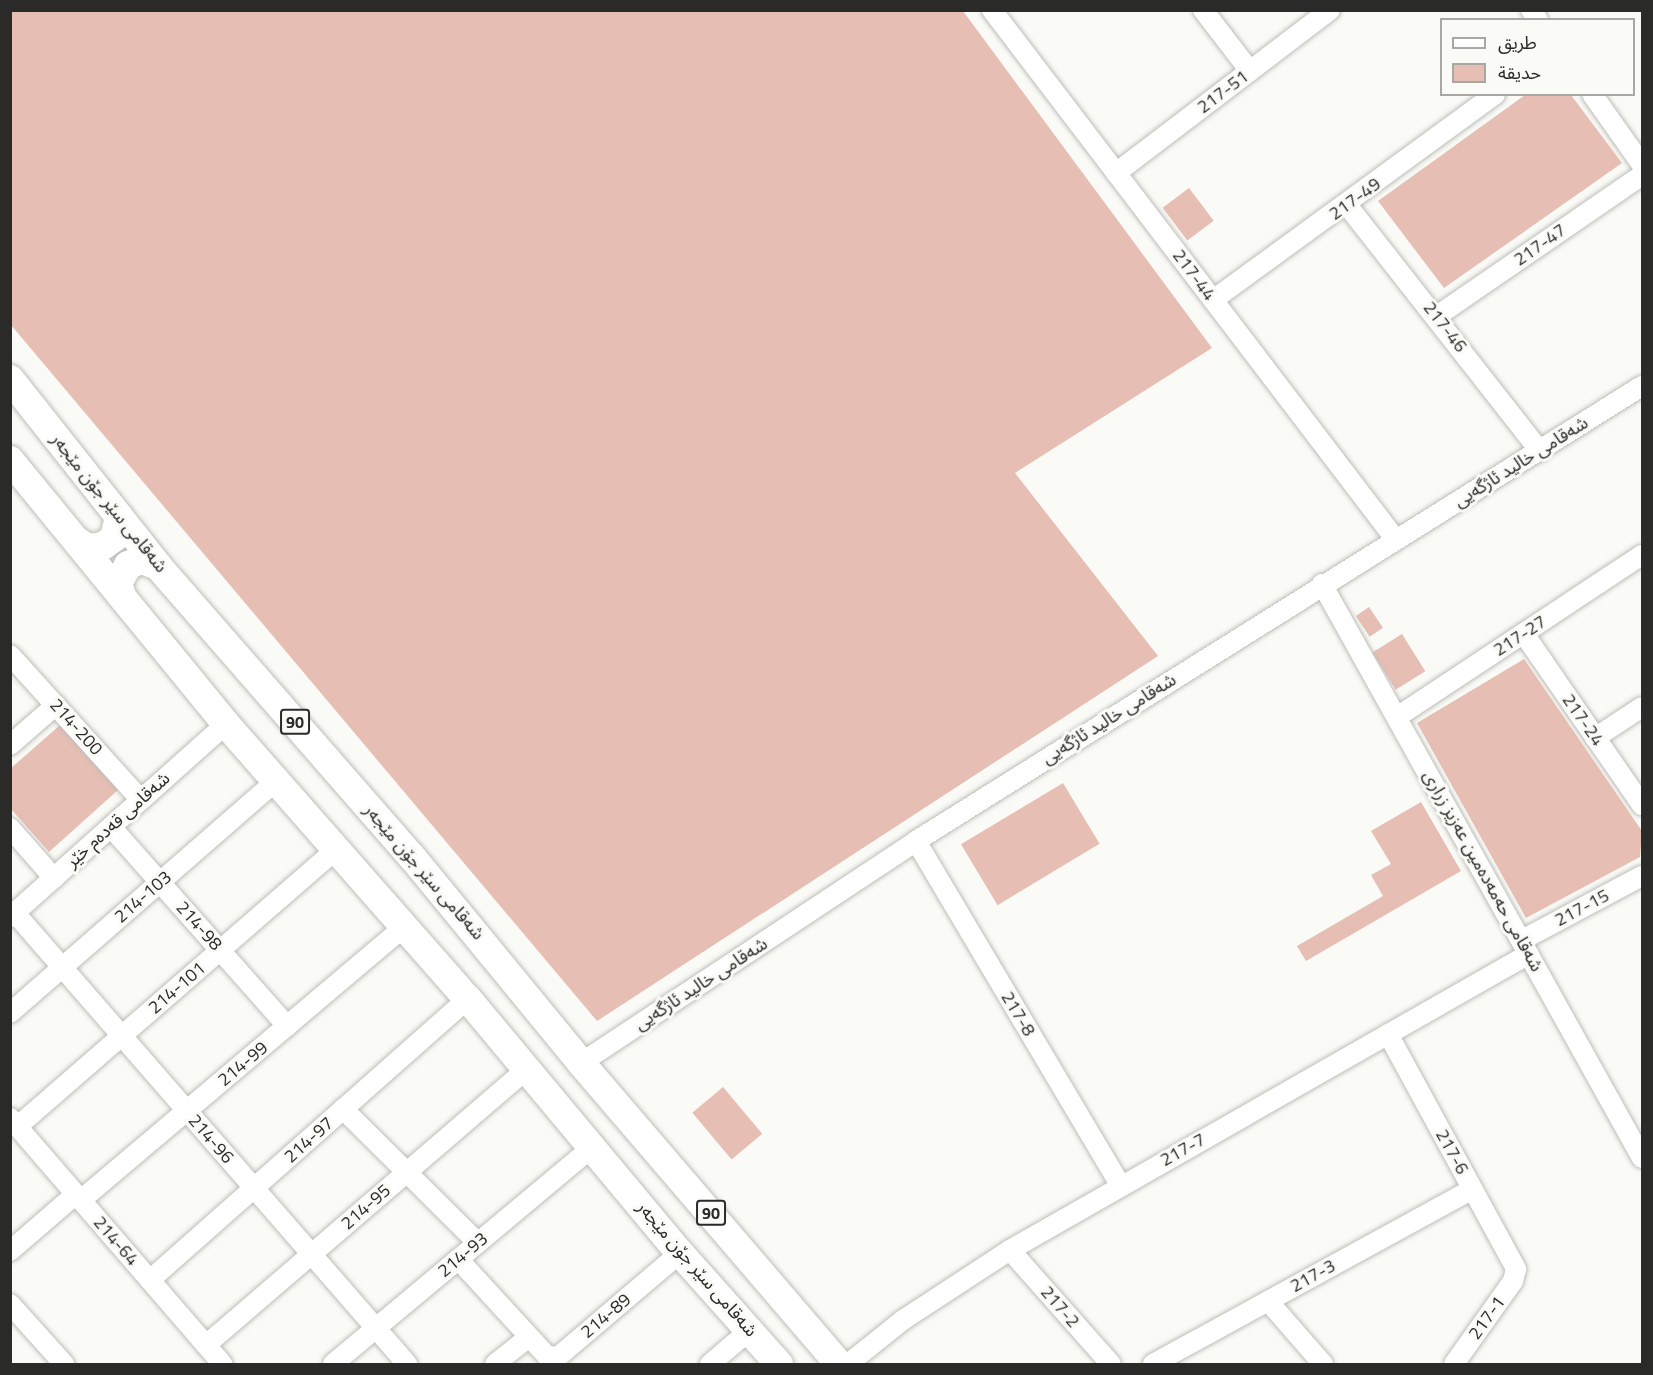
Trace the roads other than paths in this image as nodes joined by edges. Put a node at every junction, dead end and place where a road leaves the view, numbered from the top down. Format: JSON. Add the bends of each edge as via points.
{"nodes":[{"id":1,"x":992,"y":10,"type":"edge"},
{"id":2,"x":1203,"y":10,"type":"edge"},
{"id":3,"x":1330,"y":10,"type":"edge"},
{"id":4,"x":1250,"y":71,"type":"junction"},
{"id":5,"x":1492,"y":96,"type":"edge"},
{"id":6,"x":1593,"y":96,"type":"edge"},
{"id":7,"x":1642,"y":165,"type":"edge"},
{"id":8,"x":1116,"y":174,"type":"junction"},
{"id":9,"x":1642,"y":175,"type":"edge"},
{"id":10,"x":1347,"y":205,"type":"junction"},
{"id":11,"x":1213,"y":300,"type":"junction"},
{"id":12,"x":1437,"y":316,"type":"junction"},
{"id":13,"x":10,"y":379,"type":"edge"},
{"id":14,"x":1642,"y":387,"type":"edge"},
{"id":15,"x":1540,"y":451,"type":"junction"},
{"id":16,"x":10,"y":460,"type":"edge"},
{"id":17,"x":119,"y":517,"type":"junction"},
{"id":18,"x":76,"y":540,"type":"junction"},
{"id":19,"x":1396,"y":540,"type":"junction"},
{"id":20,"x":1642,"y":555,"type":"edge"},
{"id":21,"x":158,"y":566,"type":"junction"},
{"id":22,"x":1322,"y":584,"type":"junction"},
{"id":23,"x":123,"y":597,"type":"junction"},
{"id":24,"x":1524,"y":634,"type":"junction"},
{"id":25,"x":10,"y":655,"type":"edge"},
{"id":26,"x":56,"y":705,"type":"junction"},
{"id":27,"x":1642,"y":707,"type":"edge"},
{"id":28,"x":1397,"y":717,"type":"junction"},
{"id":29,"x":226,"y":724,"type":"junction"},
{"id":30,"x":1595,"y":738,"type":"junction"},
{"id":31,"x":10,"y":745,"type":"edge"},
{"id":32,"x":276,"y":781,"type":"junction"},
{"id":33,"x":141,"y":800,"type":"junction"},
{"id":34,"x":1642,"y":805,"type":"edge"},
{"id":35,"x":111,"y":827,"type":"junction"},
{"id":36,"x":10,"y":828,"type":"edge"},
{"id":37,"x":916,"y":842,"type":"junction"},
{"id":38,"x":336,"y":850,"type":"junction"},
{"id":39,"x":1642,"y":876,"type":"edge"},
{"id":40,"x":54,"y":878,"type":"junction"},
{"id":41,"x":160,"y":882,"type":"junction"},
{"id":42,"x":13,"y":915,"type":"edge"},
{"id":43,"x":404,"y":927,"type":"junction"},
{"id":44,"x":1526,"y":947,"type":"junction"},
{"id":45,"x":220,"y":950,"type":"junction"},
{"id":46,"x":62,"y":967,"type":"junction"},
{"id":47,"x":468,"y":999,"type":"junction"},
{"id":48,"x":10,"y":1012,"type":"edge"},
{"id":49,"x":287,"y":1026,"type":"junction"},
{"id":50,"x":1388,"y":1034,"type":"junction"},
{"id":51,"x":122,"y":1036,"type":"junction"},
{"id":52,"x":581,"y":1063,"type":"junction"},
{"id":53,"x":527,"y":1068,"type":"junction"},
{"id":54,"x":343,"y":1109,"type":"junction"},
{"id":55,"x":187,"y":1111,"type":"junction"},
{"id":56,"x":14,"y":1122,"type":"edge"},
{"id":57,"x":594,"y":1146,"type":"junction"},
{"id":58,"x":1642,"y":1158,"type":"edge"},
{"id":59,"x":406,"y":1172,"type":"junction"},
{"id":60,"x":1121,"y":1186,"type":"junction"},
{"id":61,"x":254,"y":1188,"type":"junction"},
{"id":62,"x":1472,"y":1189,"type":"junction"},
{"id":63,"x":79,"y":1197,"type":"junction"},
{"id":64,"x":478,"y":1243,"type":"junction"},
{"id":65,"x":1010,"y":1250,"type":"junction"},
{"id":66,"x":10,"y":1251,"type":"edge"},
{"id":67,"x":680,"y":1253,"type":"junction"},
{"id":68,"x":311,"y":1254,"type":"junction"},
{"id":69,"x":459,"y":1259,"type":"junction"},
{"id":70,"x":1516,"y":1269,"type":"joint"},
{"id":71,"x":150,"y":1280,"type":"junction"},
{"id":72,"x":1268,"y":1301,"type":"junction"},
{"id":73,"x":10,"y":1304,"type":"edge"},
{"id":74,"x":376,"y":1329,"type":"junction"},
{"id":75,"x":750,"y":1330,"type":"junction"},
{"id":76,"x":529,"y":1336,"type":"junction"},
{"id":77,"x":206,"y":1345,"type":"junction"},
{"id":78,"x":568,"y":1359,"type":"edge"},
{"id":79,"x":64,"y":1365,"type":"edge"},
{"id":80,"x":222,"y":1365,"type":"edge"},
{"id":81,"x":333,"y":1365,"type":"edge"},
{"id":82,"x":407,"y":1365,"type":"edge"},
{"id":83,"x":495,"y":1365,"type":"edge"},
{"id":84,"x":710,"y":1365,"type":"edge"},
{"id":85,"x":779,"y":1365,"type":"edge"},
{"id":86,"x":839,"y":1365,"type":"edge"},
{"id":87,"x":848,"y":1365,"type":"edge"},
{"id":88,"x":1111,"y":1365,"type":"edge"},
{"id":89,"x":1153,"y":1365,"type":"edge"},
{"id":90,"x":1323,"y":1365,"type":"edge"},
{"id":91,"x":1454,"y":1365,"type":"edge"}],
"edges":[{"from":1,"to":8,"type":"street","name":"217-44"},
{"from":2,"to":4,"type":"street"},
{"from":3,"to":4,"type":"street","name":"217-51"},
{"from":4,"to":8,"type":"street","name":"217-51"},
{"from":5,"to":10,"type":"street","name":"217-49"},
{"from":6,"to":7,"type":"street"},
{"from":8,"to":11,"type":"street","name":"217-44"},
{"from":9,"to":12,"type":"street","name":"217-47"},
{"from":10,"to":11,"type":"street","name":"217-49"},
{"from":10,"to":12,"type":"street","name":"217-46"},
{"from":11,"to":19,"type":"street","name":"217-44"},
{"from":12,"to":15,"type":"street","name":"217-46"},
{"from":13,"to":17,"type":"highway","name":"شەقامی سێر جۆن مێجەر","number":"90"},
{"from":14,"to":15,"type":"street","name":"شەقامی خالید ئاژگەیی"},
{"from":15,"to":19,"type":"street","name":"شەقامی خالید ئاژگەیی"},
{"from":16,"to":18,"type":"highway","name":"شەقامی سێر جۆن مێجەر"},
{"from":17,"to":18,"type":"highway","via":[[118,531],[109,543],[88,548]]},
{"from":17,"to":21,"type":"highway","name":"شەقامی سێر جۆن مێجەر","number":"90"},
{"from":18,"to":23,"type":"highway","name":"شەقامی سێر جۆن مێجەر"},
{"from":19,"to":22,"type":"street","name":"شەقامی خالید ئاژگەیی"},
{"from":20,"to":24,"type":"street","name":"217-27"},
{"from":21,"to":23,"type":"highway","via":[[142,560],[128,565],[118,584]]},
{"from":21,"to":52,"type":"highway","name":"شەقامی سێر جۆن مێجەر","number":"90","via":[[492,951]]},
{"from":22,"to":28,"type":"street","name":"شەقامی حەمەدەمین عەزیز زراری"},
{"from":22,"to":37,"type":"street","name":"شەقامی خالید ئاژگەیی"},
{"from":23,"to":29,"type":"highway","name":"شەقامی سێر جۆن مێجەر"},
{"from":24,"to":28,"type":"street","name":"217-27"},
{"from":24,"to":30,"type":"street","name":"217-24"},
{"from":25,"to":26,"type":"street","name":"214-200"},
{"from":26,"to":31,"type":"street"},
{"from":26,"to":33,"type":"street","name":"214-200"},
{"from":27,"to":30,"type":"street"},
{"from":28,"to":44,"type":"street","name":"شەقامی حەمەدەمین عەزیز زراری"},
{"from":29,"to":32,"type":"highway","name":"شەقامی سێر جۆن مێجەر"},
{"from":29,"to":33,"type":"street","name":"شەقامی قەدەم خێر"},
{"from":30,"to":34,"type":"street","name":"217-24"},
{"from":32,"to":38,"type":"highway","name":"شەقامی سێر جۆن مێجەر"},
{"from":32,"to":41,"type":"street","name":"214-103"},
{"from":33,"to":35,"type":"street","name":"شەقامی قەدەم خێر"},
{"from":35,"to":40,"type":"street","name":"شەقامی قەدەم خێر"},
{"from":35,"to":41,"type":"street","name":"214-98"},
{"from":36,"to":40,"type":"street"},
{"from":37,"to":52,"type":"street","name":"شەقامی خالید ئاژگەیی"},
{"from":37,"to":60,"type":"street","name":"217-8"},
{"from":38,"to":43,"type":"highway","name":"شەقامی سێر جۆن مێجەر"},
{"from":38,"to":45,"type":"street","name":"214-101"},
{"from":39,"to":44,"type":"street","name":"217-15"},
{"from":40,"to":42,"type":"street","name":"شەقامی قەدەم خێر"},
{"from":41,"to":45,"type":"street","name":"214-98"},
{"from":41,"to":46,"type":"street","name":"214-103"},
{"from":42,"to":46,"type":"street","name":"214-96"},
{"from":43,"to":47,"type":"highway","name":"شەقامی سێر جۆن مێجەر"},
{"from":43,"to":49,"type":"street","name":"214-99"},
{"from":44,"to":50,"type":"street","name":"217-7"},
{"from":44,"to":58,"type":"street","name":"شەقامی حەمەدەمین عەزیز زراری"},
{"from":45,"to":49,"type":"street","name":"214-98"},
{"from":45,"to":51,"type":"street","name":"214-101"},
{"from":46,"to":48,"type":"street","name":"214-103"},
{"from":46,"to":51,"type":"street","name":"214-96"},
{"from":47,"to":53,"type":"highway","name":"شەقامی سێر جۆن مێجەر"},
{"from":47,"to":54,"type":"street","name":"214-97"},
{"from":49,"to":55,"type":"street","name":"214-99"},
{"from":50,"to":60,"type":"street","name":"217-7"},
{"from":50,"to":62,"type":"street","name":"217-6"},
{"from":51,"to":55,"type":"street","name":"214-96"},
{"from":51,"to":56,"type":"street","name":"214-101"},
{"from":52,"to":86,"type":"highway","name":"شەقامی سێر جۆن مێجەر","number":"90"},
{"from":53,"to":57,"type":"highway","name":"شەقامی سێر جۆن مێجەر"},
{"from":53,"to":59,"type":"street","name":"214-95"},
{"from":54,"to":59,"type":"street"},
{"from":54,"to":61,"type":"street","name":"214-97"},
{"from":55,"to":61,"type":"street","name":"214-96"},
{"from":55,"to":63,"type":"street","name":"214-99"},
{"from":56,"to":63,"type":"street","name":"214-64"},
{"from":57,"to":64,"type":"street","name":"214-93"},
{"from":57,"to":67,"type":"highway","name":"شەقامی سێر جۆن مێجەر"},
{"from":59,"to":64,"type":"street"},
{"from":59,"to":68,"type":"street","name":"214-95"},
{"from":60,"to":65,"type":"street","name":"217-7"},
{"from":61,"to":68,"type":"street","name":"214-96"},
{"from":61,"to":71,"type":"street","name":"214-97"},
{"from":62,"to":70,"type":"street","name":"217-6"},
{"from":62,"to":72,"type":"street","name":"217-3"},
{"from":63,"to":66,"type":"street","name":"214-99"},
{"from":63,"to":71,"type":"street","name":"214-64"},
{"from":64,"to":69,"type":"street","name":"214-93"},
{"from":65,"to":87,"type":"street","name":"217-7","via":[[903,1320]]},
{"from":65,"to":88,"type":"street","name":"217-2"},
{"from":67,"to":75,"type":"highway","name":"شەقامی سێر جۆن مێجەر"},
{"from":67,"to":78,"type":"street","name":"214-89"},
{"from":68,"to":74,"type":"street","name":"214-96"},
{"from":68,"to":77,"type":"street","name":"214-95"},
{"from":69,"to":74,"type":"street","name":"214-93"},
{"from":69,"to":76,"type":"street","name":"214-89"},
{"from":70,"to":91,"type":"street","name":"217-1","via":[[1513,1281]]},
{"from":71,"to":77,"type":"street","name":"214-64"},
{"from":72,"to":89,"type":"street","name":"217-3"},
{"from":72,"to":90,"type":"street"},
{"from":73,"to":79,"type":"street"},
{"from":74,"to":81,"type":"street","name":"214-93"},
{"from":74,"to":82,"type":"street","name":"214-96"},
{"from":75,"to":84,"type":"street"},
{"from":75,"to":85,"type":"highway","name":"شەقامی سێر جۆن مێجەر"},
{"from":76,"to":78,"type":"street","name":"214-89","via":[[546,1355]]},
{"from":76,"to":83,"type":"street"},
{"from":77,"to":80,"type":"street","name":"214-64"}]}
